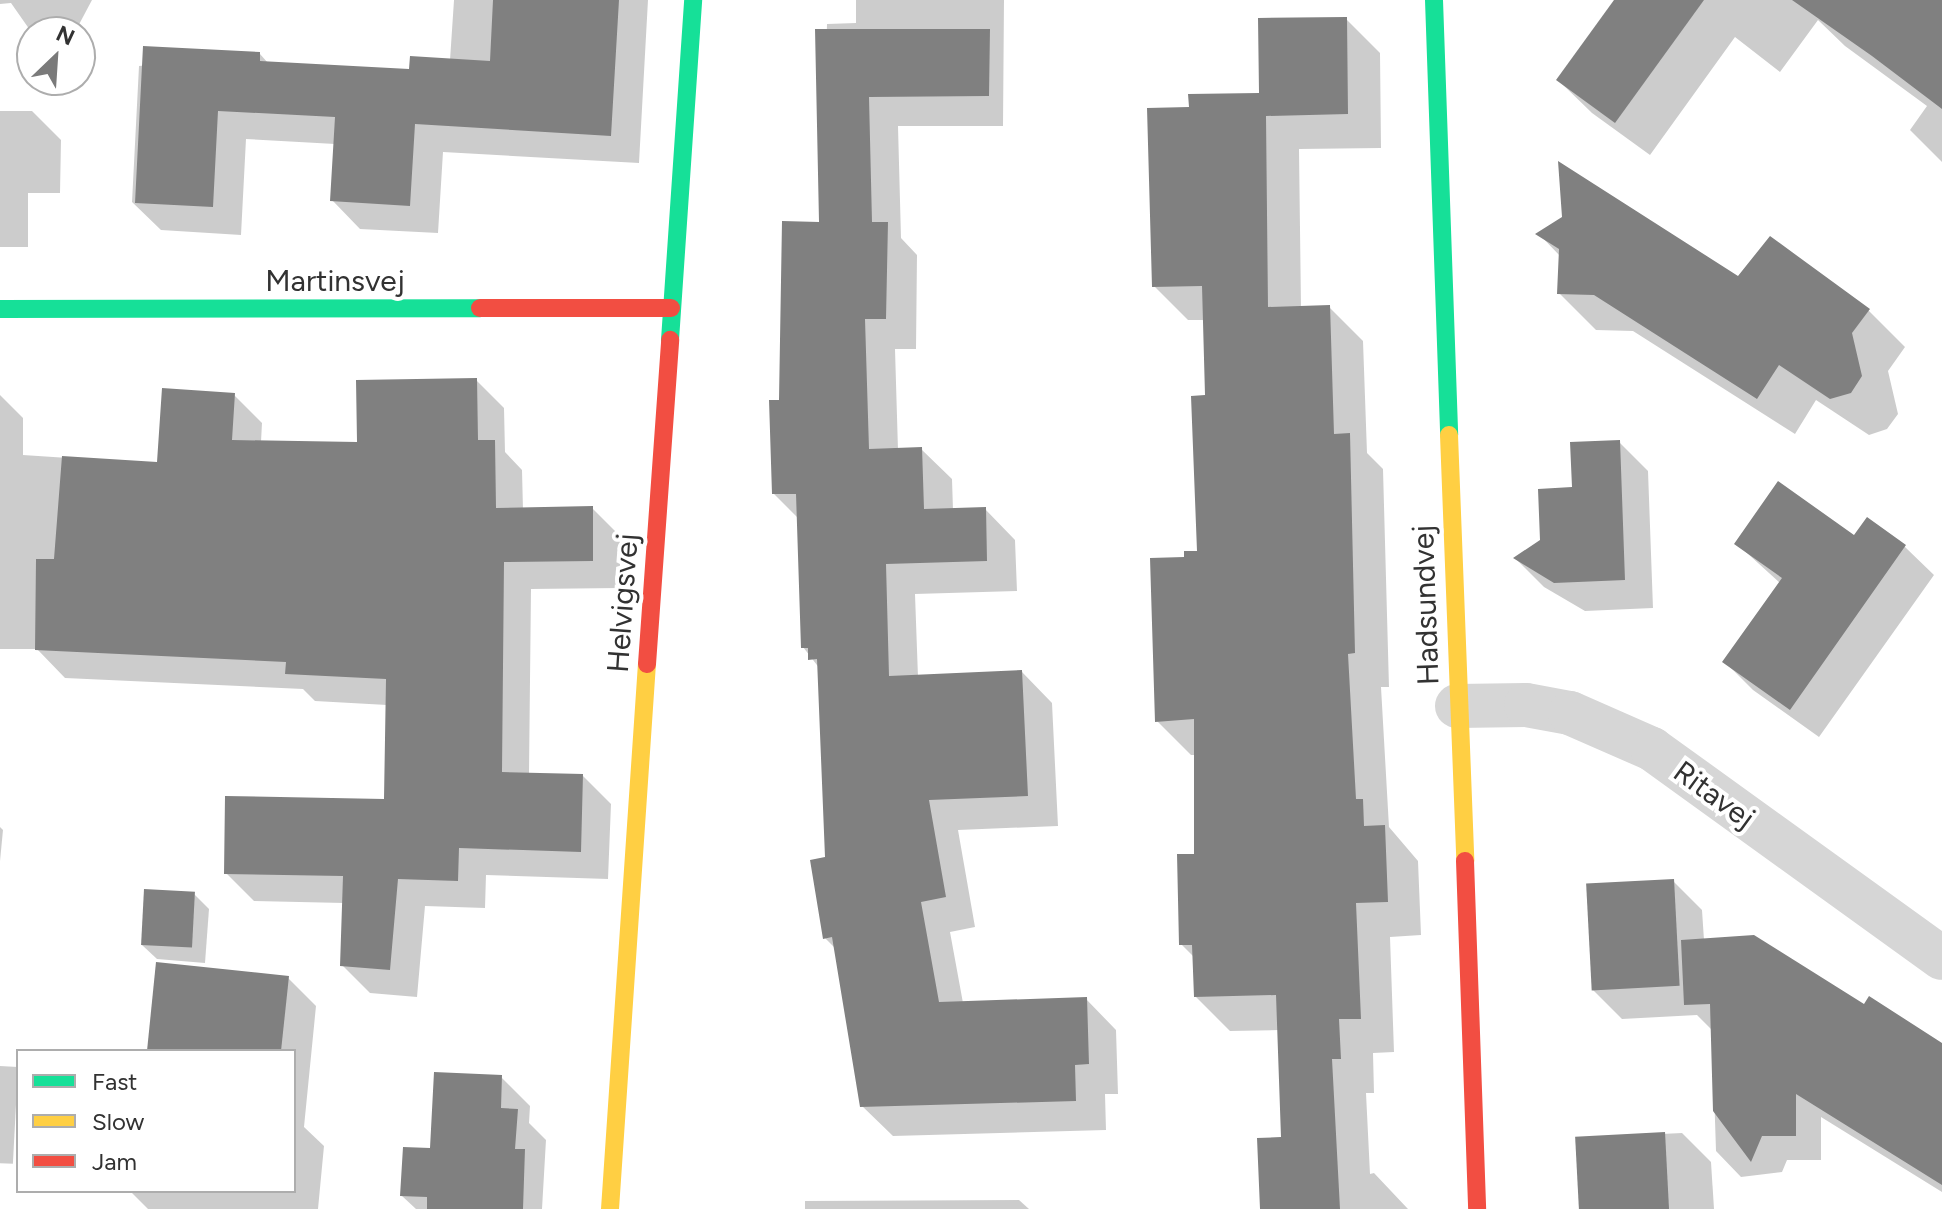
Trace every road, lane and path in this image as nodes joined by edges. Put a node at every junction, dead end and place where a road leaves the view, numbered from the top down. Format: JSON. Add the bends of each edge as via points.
{"nodes":[{"id":1,"x":693,"y":0,"type":"edge"},
{"id":2,"x":1434,"y":0,"type":"edge"},
{"id":3,"x":671,"y":308,"type":"junction"},
{"id":4,"x":0,"y":309,"type":"edge"},
{"id":5,"x":1457,"y":706,"type":"junction"},
{"id":6,"x":1942,"y":958,"type":"edge"},
{"id":7,"x":610,"y":1209,"type":"edge"},
{"id":8,"x":1477,"y":1209,"type":"edge"}],
"edges":[{"from":1,"to":3,"type":"street","name":"Helvigsvej"},
{"from":2,"to":5,"type":"street","name":"Hadsundvej"},
{"from":3,"to":4,"type":"street","name":"Martinsvej"},
{"from":3,"to":7,"type":"street","name":"Helvigsvej"},
{"from":5,"to":6,"type":"street","name":"Ritavej","via":[[1526,705],[1570,713],[1652,749]]},
{"from":5,"to":8,"type":"street","name":"Hadsundvej"}]}
